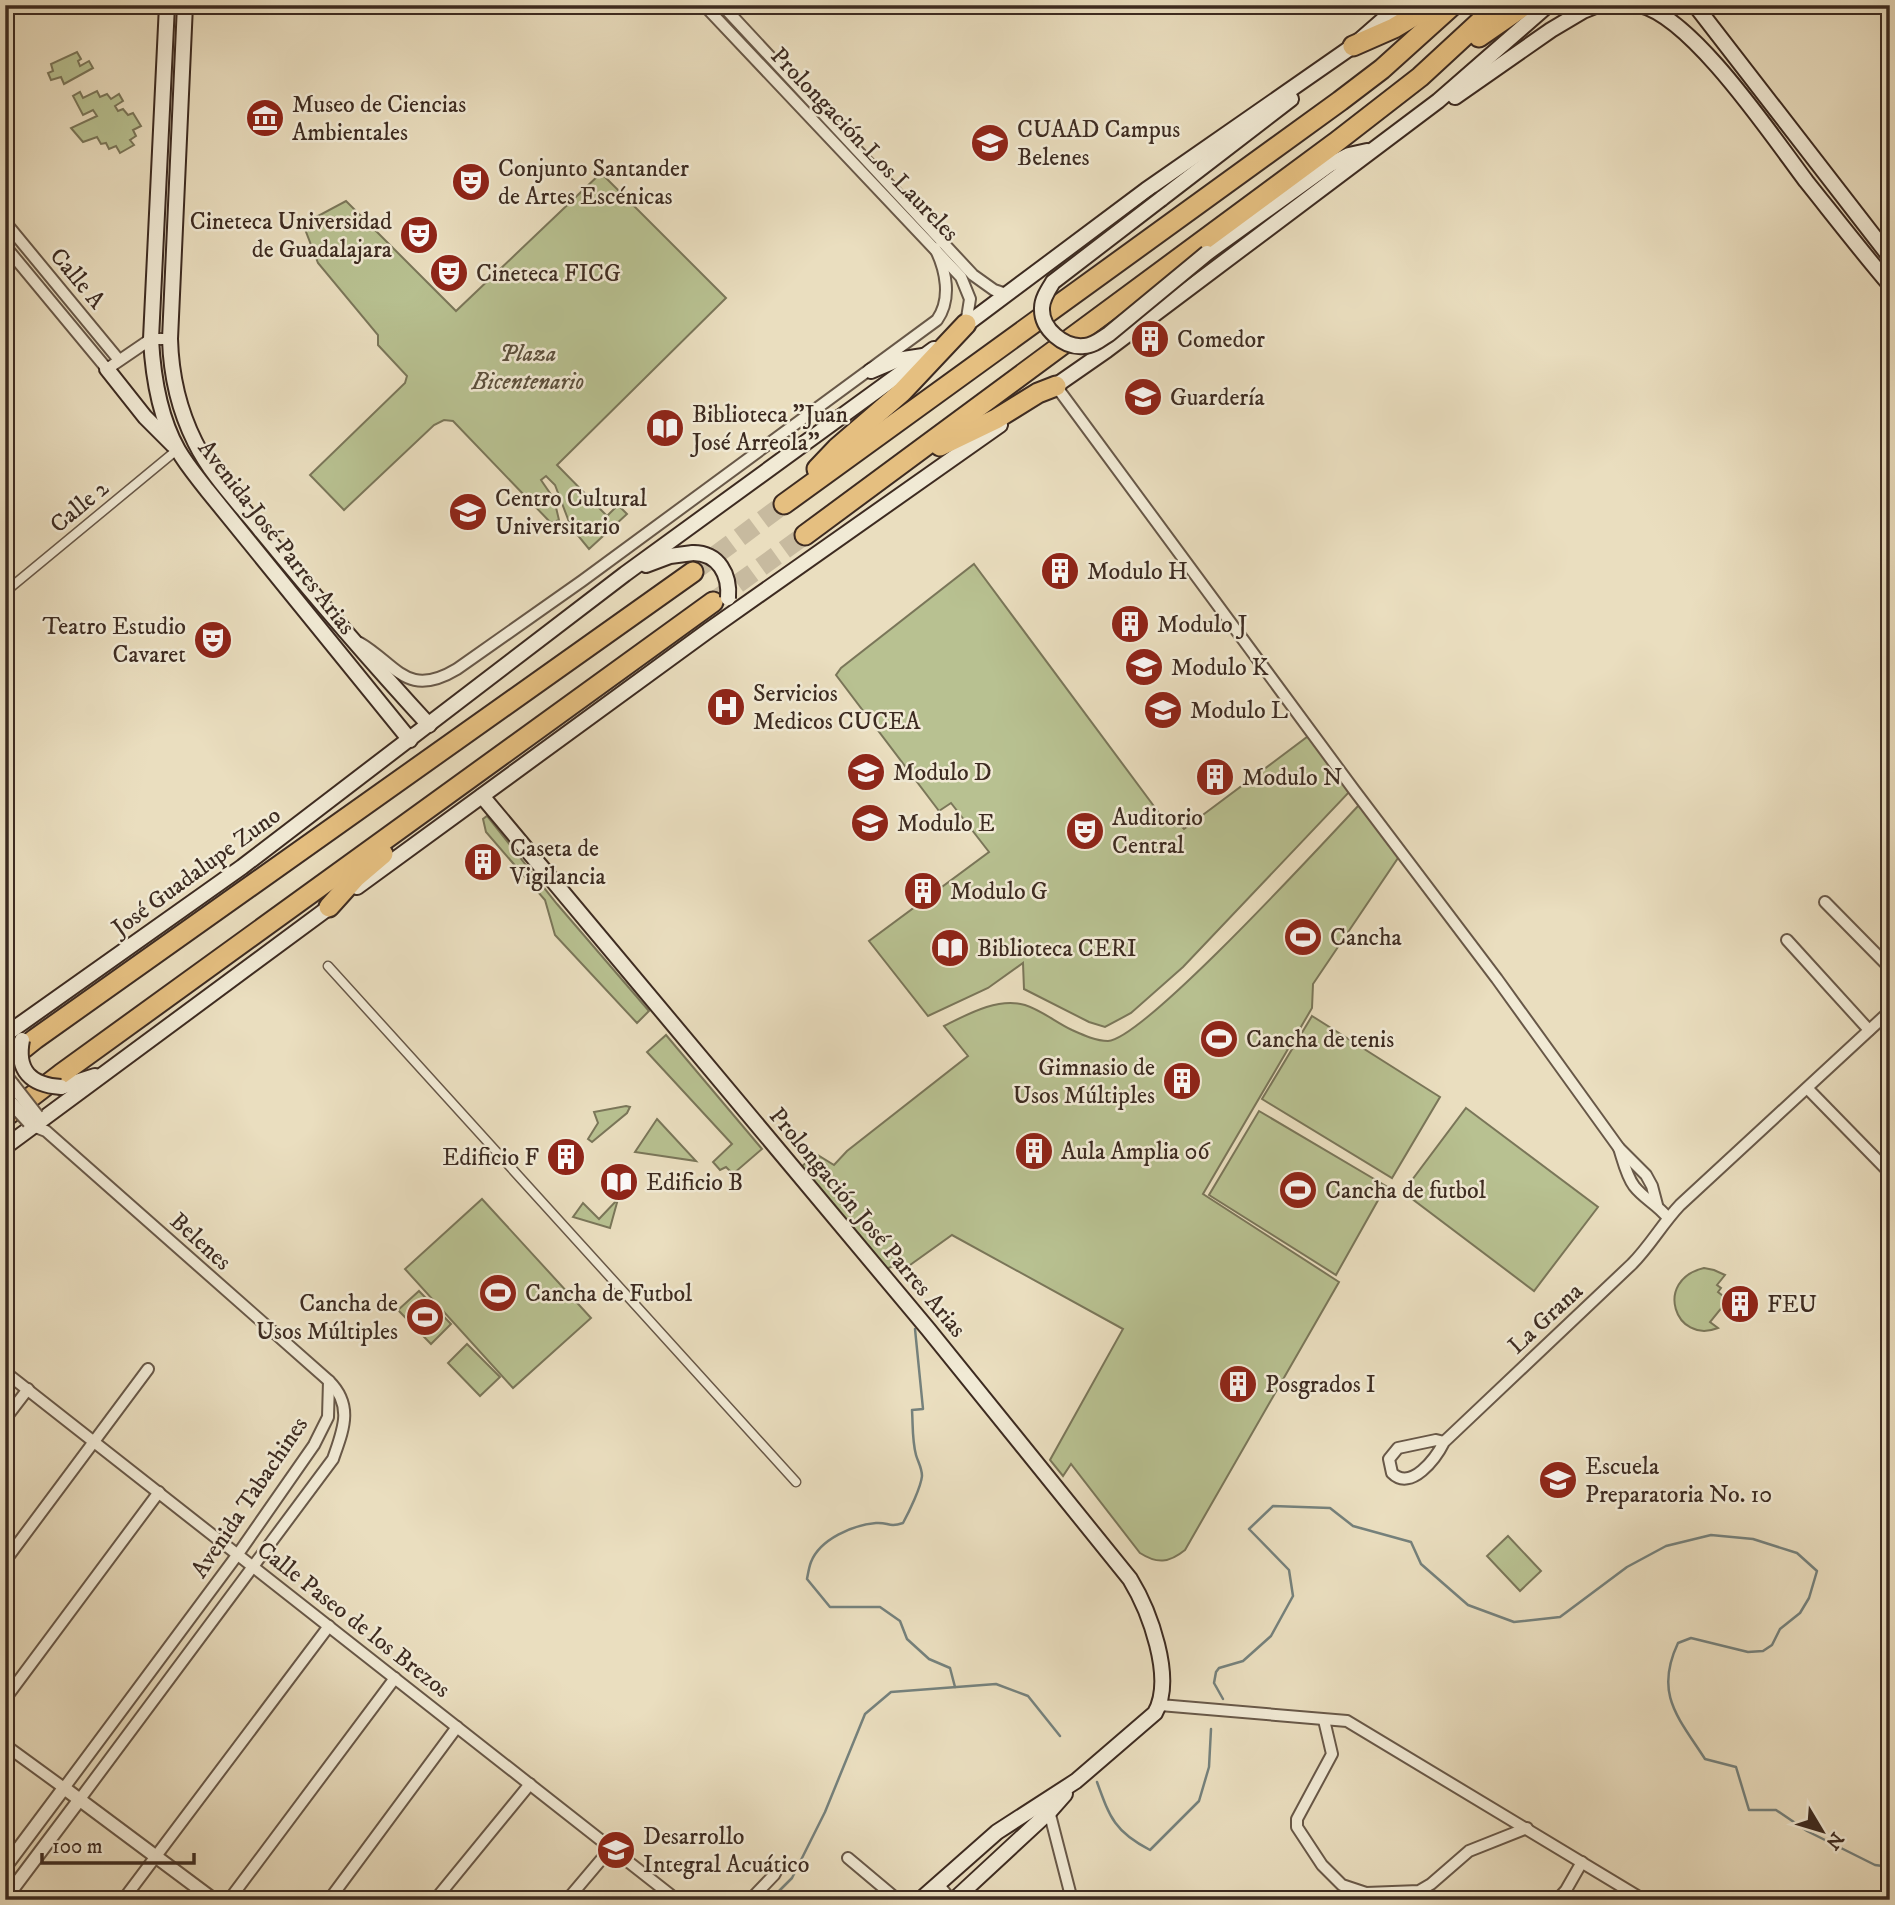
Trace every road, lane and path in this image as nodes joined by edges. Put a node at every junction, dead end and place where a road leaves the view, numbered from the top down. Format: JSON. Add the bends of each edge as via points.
{"nodes":[{"id":1,"x":167,"y":5,"type":"edge"},
{"id":2,"x":185,"y":5,"type":"edge"},
{"id":3,"x":704,"y":5,"type":"edge"},
{"id":4,"x":722,"y":5,"type":"edge"},
{"id":5,"x":1400,"y":5,"type":"edge"},
{"id":6,"x":1432,"y":5,"type":"edge"},
{"id":7,"x":1453,"y":5,"type":"edge"},
{"id":8,"x":1498,"y":5,"type":"edge"},
{"id":9,"x":1525,"y":5,"type":"edge"},
{"id":10,"x":1548,"y":5,"type":"edge"},
{"id":11,"x":1598,"y":5,"type":"edge"},
{"id":12,"x":1640,"y":5,"type":"edge"},
{"id":13,"x":1695,"y":5,"type":"edge"},
{"id":14,"x":1353,"y":46,"type":"junction"},
{"id":15,"x":766,"y":62,"type":"junction"},
{"id":16,"x":1312,"y":75,"type":"junction"},
{"id":17,"x":1420,"y":77,"type":"junction"},
{"id":18,"x":1438,"y":102,"type":"junction"},
{"id":19,"x":1373,"y":150,"type":"junction"},
{"id":20,"x":158,"y":159,"type":"junction"},
{"id":21,"x":178,"y":160,"type":"junction"},
{"id":22,"x":156,"y":192,"type":"junction"},
{"id":23,"x":176,"y":194,"type":"junction"},
{"id":24,"x":5,"y":222,"type":"edge"},
{"id":25,"x":5,"y":246,"type":"edge"},
{"id":26,"x":935,"y":248,"type":"junction"},
{"id":27,"x":1890,"y":257,"type":"edge"},
{"id":28,"x":960,"y":268,"type":"junction"},
{"id":29,"x":1890,"y":285,"type":"edge"},
{"id":30,"x":1006,"y":294,"type":"junction"},
{"id":31,"x":967,"y":324,"type":"junction"},
{"id":32,"x":151,"y":339,"type":"junction"},
{"id":33,"x":170,"y":339,"type":"junction"},
{"id":34,"x":924,"y":356,"type":"junction"},
{"id":35,"x":113,"y":365,"type":"junction"},
{"id":36,"x":871,"y":371,"type":"junction"},
{"id":37,"x":1056,"y":386,"type":"junction"},
{"id":38,"x":178,"y":449,"type":"junction"},
{"id":39,"x":693,"y":563,"type":"junction"},
{"id":40,"x":625,"y":574,"type":"junction"},
{"id":41,"x":5,"y":592,"type":"edge"},
{"id":42,"x":720,"y":600,"type":"junction"},
{"id":43,"x":709,"y":630,"type":"junction"},
{"id":44,"x":348,"y":636,"type":"junction"},
{"id":45,"x":603,"y":680,"type":"junction"},
{"id":46,"x":429,"y":725,"type":"junction"},
{"id":47,"x":410,"y":740,"type":"junction"},
{"id":48,"x":482,"y":796,"type":"junction"},
{"id":49,"x":1825,"y":902,"type":"dead end"},
{"id":50,"x":329,"y":907,"type":"junction"},
{"id":51,"x":1787,"y":940,"type":"dead end"},
{"id":52,"x":328,"y":966,"type":"dead end"},
{"id":53,"x":1890,"y":968,"type":"edge"},
{"id":54,"x":49,"y":1003,"type":"junction"},
{"id":55,"x":1887,"y":1019,"type":"edge"},
{"id":56,"x":1869,"y":1030,"type":"junction"},
{"id":57,"x":5,"y":1035,"type":"edge"},
{"id":58,"x":5,"y":1063,"type":"edge"},
{"id":59,"x":107,"y":1073,"type":"junction"},
{"id":60,"x":5,"y":1075,"type":"edge"},
{"id":61,"x":1808,"y":1089,"type":"junction"},
{"id":62,"x":5,"y":1096,"type":"edge"},
{"id":63,"x":5,"y":1117,"type":"edge"},
{"id":64,"x":37,"y":1123,"type":"junction"},
{"id":65,"x":5,"y":1147,"type":"edge"},
{"id":66,"x":1619,"y":1148,"type":"junction"},
{"id":67,"x":1890,"y":1173,"type":"edge"},
{"id":68,"x":1657,"y":1205,"type":"junction"},
{"id":69,"x":1668,"y":1218,"type":"junction"},
{"id":70,"x":148,"y":1369,"type":"dead end"},
{"id":71,"x":5,"y":1372,"type":"edge"},
{"id":72,"x":329,"y":1381,"type":"junction"},
{"id":73,"x":28,"y":1389,"type":"junction"},
{"id":74,"x":5,"y":1419,"type":"edge"},
{"id":75,"x":94,"y":1442,"type":"junction"},
{"id":76,"x":1444,"y":1442,"type":"junction"},
{"id":77,"x":796,"y":1482,"type":"dead end"},
{"id":78,"x":159,"y":1492,"type":"junction"},
{"id":79,"x":238,"y":1555,"type":"junction"},
{"id":80,"x":5,"y":1561,"type":"edge"},
{"id":81,"x":254,"y":1567,"type":"junction"},
{"id":82,"x":329,"y":1626,"type":"junction"},
{"id":83,"x":395,"y":1678,"type":"junction"},
{"id":84,"x":5,"y":1699,"type":"edge"},
{"id":85,"x":1160,"y":1704,"type":"junction"},
{"id":86,"x":1324,"y":1720,"type":"junction"},
{"id":87,"x":457,"y":1727,"type":"junction"},
{"id":88,"x":5,"y":1745,"type":"edge"},
{"id":89,"x":530,"y":1784,"type":"junction"},
{"id":90,"x":64,"y":1788,"type":"junction"},
{"id":91,"x":80,"y":1799,"type":"junction"},
{"id":92,"x":1048,"y":1806,"type":"junction"},
{"id":93,"x":1527,"y":1828,"type":"junction"},
{"id":94,"x":611,"y":1848,"type":"junction"},
{"id":95,"x":156,"y":1857,"type":"junction"},
{"id":96,"x":848,"y":1858,"type":"dead end"},
{"id":97,"x":1582,"y":1862,"type":"junction"},
{"id":98,"x":779,"y":1866,"type":"dead end"},
{"id":99,"x":5,"y":1867,"type":"edge"},
{"id":100,"x":938,"y":1884,"type":"junction"},
{"id":101,"x":5,"y":1899,"type":"edge"},
{"id":102,"x":124,"y":1900,"type":"edge"},
{"id":103,"x":214,"y":1900,"type":"edge"},
{"id":104,"x":229,"y":1900,"type":"edge"},
{"id":105,"x":329,"y":1900,"type":"edge"},
{"id":106,"x":435,"y":1900,"type":"edge"},
{"id":107,"x":567,"y":1900,"type":"edge"},
{"id":108,"x":677,"y":1900,"type":"edge"},
{"id":109,"x":750,"y":1900,"type":"edge"},
{"id":110,"x":898,"y":1900,"type":"edge"},
{"id":111,"x":920,"y":1900,"type":"edge"},
{"id":112,"x":953,"y":1900,"type":"edge"},
{"id":113,"x":1072,"y":1900,"type":"edge"},
{"id":114,"x":1557,"y":1900,"type":"edge"},
{"id":115,"x":1644,"y":1900,"type":"edge"}],
"edges":[{"from":1,"to":20,"type":"main road","name":"Avenida José Parres Arias"},
{"from":2,"to":21,"type":"main road","name":"Avenida José Parres Arias"},
{"from":3,"to":15,"type":"street","name":"Prolongación Los Laureles"},
{"from":4,"to":15,"type":"street","name":"Prolongación Los Laureles"},
{"from":5,"to":14,"type":"main road"},
{"from":6,"to":14,"type":"highway","via":[[1394,29]]},
{"from":7,"to":31,"type":"highway","via":[[1340,101],[784,504]]},
{"from":8,"to":17,"type":"highway"},
{"from":9,"to":17,"type":"highway"},
{"from":10,"to":18,"type":"main road"},
{"from":11,"to":18,"type":"main road","via":[[1551,30],[1452,99]]},
{"from":12,"to":29,"type":"main road","via":[[1667,18],[1709,57]]},
{"from":13,"to":27,"type":"main road"},
{"from":14,"to":16,"type":"main road"},
{"from":15,"to":26,"type":"street","name":"Prolongación Los Laureles"},
{"from":15,"to":28,"type":"street","name":"Prolongación Los Laureles"},
{"from":16,"to":19,"type":"main road","bridge":true,"via":[[1285,104],[1090,251],[1049,288],[1042,310],[1054,334],[1074,345],[1091,345],[1329,165]]},
{"from":16,"to":30,"type":"main road"},
{"from":17,"to":37,"type":"highway","via":[[805,535],[841,517],[945,443]]},
{"from":18,"to":19,"type":"main road"},
{"from":19,"to":37,"type":"main road"},
{"from":20,"to":21,"type":"main road","via":[[168,170],[174,169]]},
{"from":20,"to":22,"type":"main road","name":"Avenida José Parres Arias"},
{"from":21,"to":23,"type":"main road","name":"Avenida José Parres Arias"},
{"from":22,"to":23,"type":"main road","via":[[167,184]]},
{"from":22,"to":32,"type":"main road","name":"Avenida José Parres Arias"},
{"from":23,"to":33,"type":"main road","name":"Avenida José Parres Arias"},
{"from":24,"to":35,"type":"street","name":"Calle A"},
{"from":25,"to":35,"type":"street","name":"Calle A"},
{"from":26,"to":28,"type":"street","name":"Prolongación Los Laureles"},
{"from":26,"to":36,"type":"street","via":[[946,283],[941,315]]},
{"from":28,"to":30,"type":"street","name":"Prolongación Los Laureles"},
{"from":28,"to":31,"type":"street","name":"Prolongación Los Laureles","via":[[970,299]]},
{"from":30,"to":31,"type":"main road"},
{"from":31,"to":34,"type":"main road"},
{"from":32,"to":33,"type":"street"},
{"from":32,"to":35,"type":"street"},
{"from":32,"to":38,"type":"main road","name":"Avenida José Parres Arias","via":[[159,398]]},
{"from":33,"to":44,"type":"main road","name":"Avenida José Parres Arias","via":[[177,394],[199,450]]},
{"from":34,"to":36,"type":"main road","via":[[897,360]]},
{"from":34,"to":40,"type":"main road"},
{"from":35,"to":38,"type":"main road","via":[[145,416]]},
{"from":36,"to":44,"type":"street","via":[[444,677],[406,677]]},
{"from":37,"to":43,"type":"main road"},
{"from":37,"to":66,"type":"street"},
{"from":38,"to":41,"type":"street","name":"Calle 2"},
{"from":38,"to":47,"type":"main road","name":"Avenida José Parres Arias"},
{"from":39,"to":40,"type":"main road","via":[[670,556]]},
{"from":39,"to":42,"type":"main road","bridge":true,"via":[[709,556],[719,563],[727,576]]},
{"from":39,"to":58,"type":"highway"},
{"from":40,"to":46,"type":"main road","name":"José Guadalupe Zuno"},
{"from":42,"to":43,"type":"main road","via":[[723,613]]},
{"from":42,"to":45,"type":"highway"},
{"from":43,"to":48,"type":"main road"},
{"from":44,"to":46,"type":"main road","name":"Avenida José Parres Arias"},
{"from":45,"to":50,"type":"highway","via":[[512,757],[389,849]]},
{"from":45,"to":63,"type":"highway"},
{"from":46,"to":47,"type":"main road","name":"José Guadalupe Zuno"},
{"from":47,"to":54,"type":"main road","name":"José Guadalupe Zuno","via":[[242,867]]},
{"from":48,"to":50,"type":"main road"},
{"from":48,"to":85,"type":"main road","name":"Prolongación José Parres Arias","via":[[928,1329],[1130,1579],[1154,1635],[1162,1682]]},
{"from":49,"to":53,"type":"street"},
{"from":50,"to":59,"type":"main road"},
{"from":51,"to":56,"type":"street"},
{"from":52,"to":77,"type":"street"},
{"from":54,"to":57,"type":"main road","name":"José Guadalupe Zuno"},
{"from":54,"to":59,"type":"main road","bridge":true,"via":[[22,1040],[20,1058],[27,1073],[38,1083],[61,1087]]},
{"from":55,"to":56,"type":"street","name":"La Grana"},
{"from":56,"to":61,"type":"street","name":"La Grana"},
{"from":59,"to":64,"type":"main road"},
{"from":60,"to":64,"type":"street","bridge":true},
{"from":61,"to":67,"type":"street"},
{"from":61,"to":69,"type":"street","name":"La Grana"},
{"from":62,"to":64,"type":"street","bridge":true},
{"from":64,"to":65,"type":"main road"},
{"from":64,"to":72,"type":"street","name":"Belenes"},
{"from":66,"to":68,"type":"street","via":[[1646,1175]]},
{"from":66,"to":68,"type":"street","via":[[1633,1184]]},
{"from":68,"to":69,"type":"street"},
{"from":69,"to":76,"type":"street","name":"La Grana","via":[[1650,1246]]},
{"from":70,"to":75,"type":"street"},
{"from":71,"to":73,"type":"street","name":"Calle Paseo de los Brezos"},
{"from":72,"to":79,"type":"street","name":"Avenida Tabachines","via":[[328,1417],[314,1445]]},
{"from":72,"to":81,"type":"street","name":"Avenida Tabachines","via":[[344,1402],[343,1430],[333,1459]]},
{"from":73,"to":74,"type":"street"},
{"from":73,"to":75,"type":"street","name":"Calle Paseo de los Brezos"},
{"from":75,"to":78,"type":"street","name":"Calle Paseo de los Brezos"},
{"from":75,"to":80,"type":"street"},
{"from":76,"to":76,"type":"street","name":"La Grana","via":[[1398,1448],[1389,1459],[1392,1473],[1403,1480],[1413,1477]]},
{"from":78,"to":79,"type":"street","name":"Calle Paseo de los Brezos"},
{"from":78,"to":84,"type":"street"},
{"from":79,"to":81,"type":"street","name":"Calle Paseo de los Brezos"},
{"from":79,"to":90,"type":"street","name":"Avenida Tabachines"},
{"from":81,"to":82,"type":"street","name":"Calle Paseo de los Brezos"},
{"from":81,"to":91,"type":"street","name":"Avenida Tabachines"},
{"from":82,"to":83,"type":"street","name":"Calle Paseo de los Brezos"},
{"from":82,"to":95,"type":"street"},
{"from":83,"to":87,"type":"street","name":"Calle Paseo de los Brezos"},
{"from":83,"to":104,"type":"street"},
{"from":85,"to":86,"type":"street"},
{"from":85,"to":92,"type":"main road","via":[[1149,1719]]},
{"from":86,"to":93,"type":"street","via":[[1348,1721]]},
{"from":86,"to":93,"type":"street","via":[[1332,1754],[1297,1827],[1322,1866],[1342,1885],[1366,1893],[1419,1891],[1469,1851]]},
{"from":87,"to":89,"type":"street","name":"Calle Paseo de los Brezos"},
{"from":87,"to":105,"type":"street"},
{"from":88,"to":90,"type":"street"},
{"from":89,"to":94,"type":"street","name":"Calle Paseo de los Brezos"},
{"from":89,"to":106,"type":"street"},
{"from":90,"to":91,"type":"street"},
{"from":90,"to":99,"type":"street","name":"Avenida Tabachines"},
{"from":91,"to":95,"type":"street"},
{"from":91,"to":101,"type":"street","name":"Avenida Tabachines"},
{"from":92,"to":100,"type":"main road","via":[[997,1832]]},
{"from":92,"to":112,"type":"main road"},
{"from":92,"to":113,"type":"street"},
{"from":93,"to":97,"type":"street"},
{"from":94,"to":107,"type":"street"},
{"from":94,"to":108,"type":"street","name":"Calle Paseo de los Brezos"},
{"from":95,"to":102,"type":"street"},
{"from":95,"to":103,"type":"street"},
{"from":96,"to":110,"type":"street"},
{"from":97,"to":114,"type":"street"},
{"from":97,"to":115,"type":"street"},
{"from":98,"to":109,"type":"street"},
{"from":100,"to":111,"type":"main road"},
{"from":100,"to":112,"type":"street"}]}
